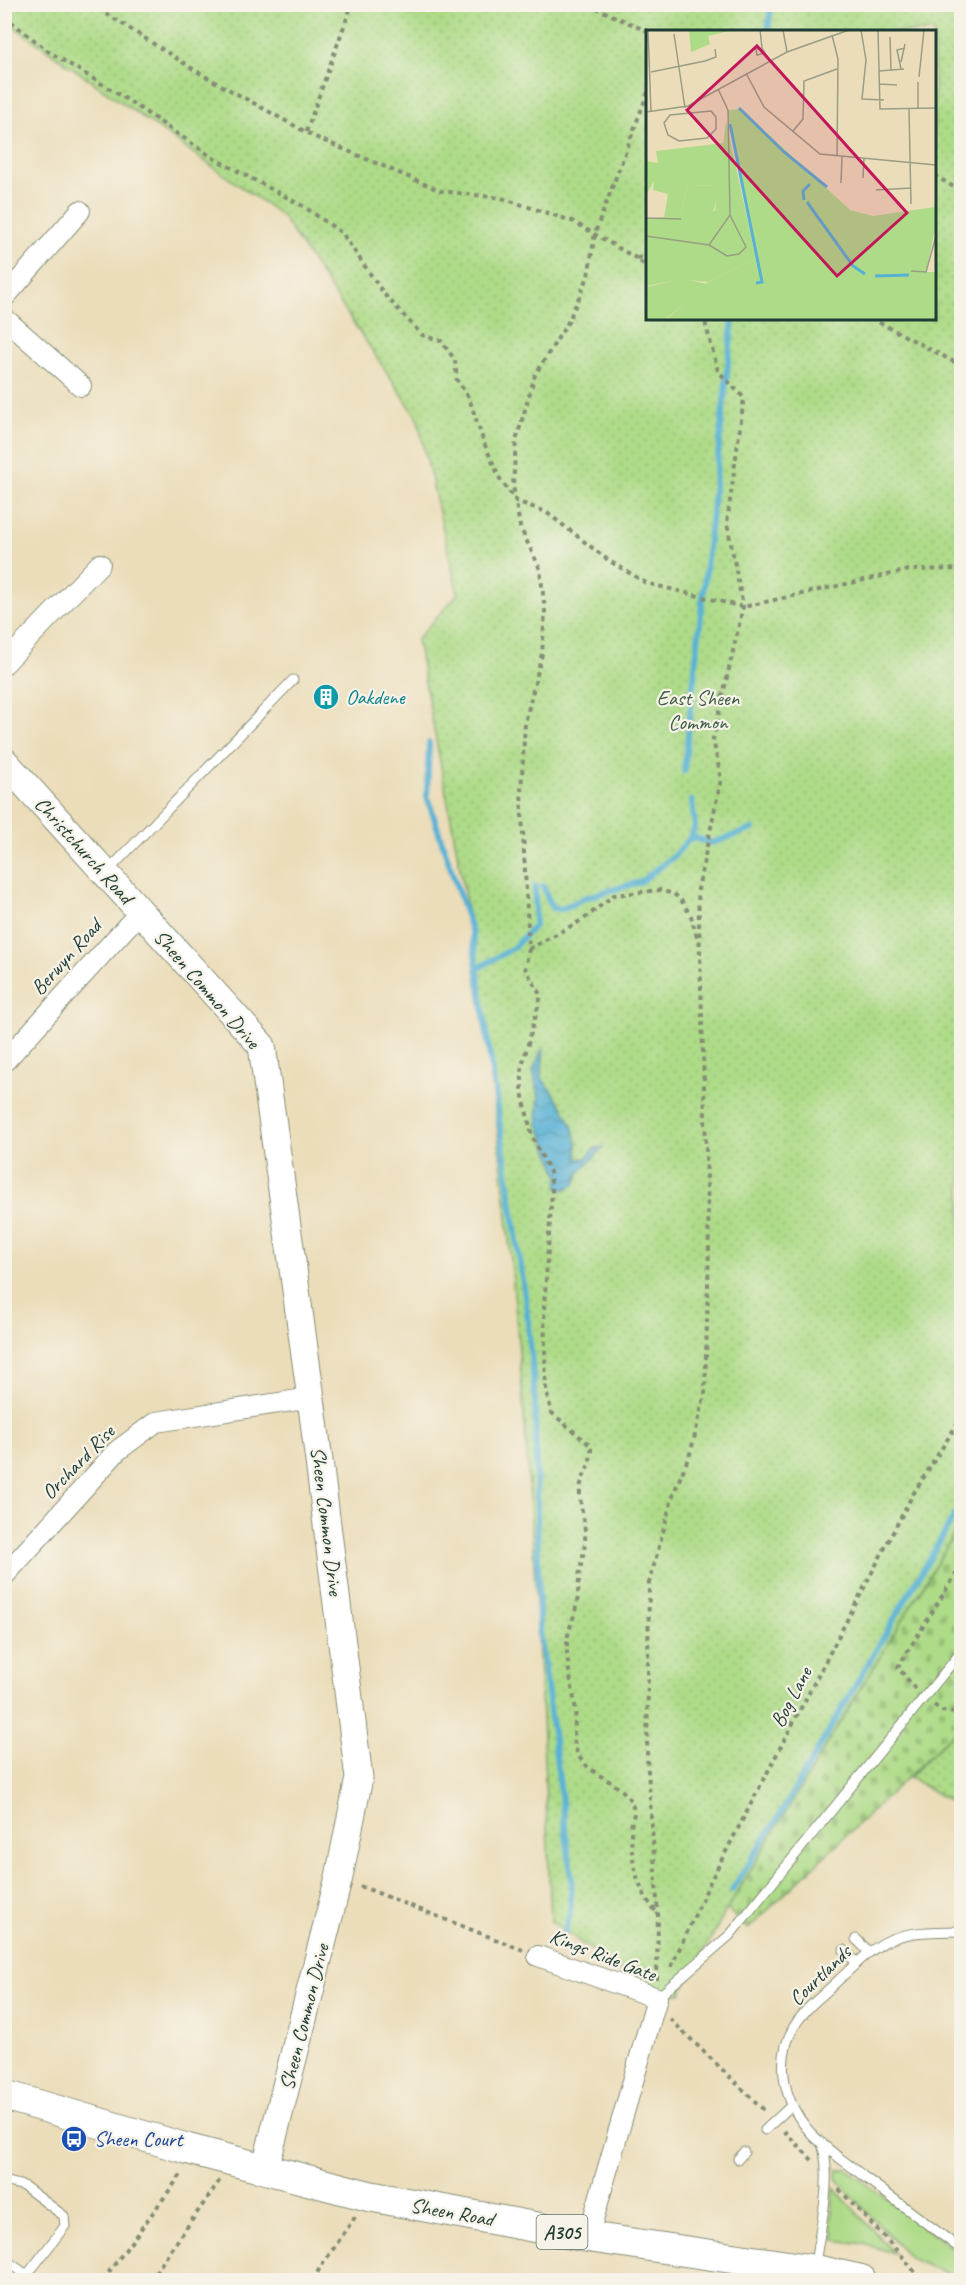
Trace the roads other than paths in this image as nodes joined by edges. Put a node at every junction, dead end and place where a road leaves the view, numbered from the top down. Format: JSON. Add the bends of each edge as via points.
{"nodes":[{"id":1,"x":80,"y":211,"type":"dead end"},
{"id":2,"x":4,"y":298,"type":"edge"},
{"id":3,"x":4,"y":318,"type":"edge"},
{"id":4,"x":81,"y":386,"type":"dead end"},
{"id":5,"x":100,"y":564,"type":"dead end"},
{"id":6,"x":4,"y":664,"type":"edge"},
{"id":7,"x":293,"y":680,"type":"dead end"},
{"id":8,"x":4,"y":761,"type":"edge"},
{"id":9,"x":105,"y":874,"type":"junction"},
{"id":10,"x":140,"y":912,"type":"junction"},
{"id":11,"x":4,"y":1062,"type":"edge"},
{"id":12,"x":311,"y":1398,"type":"junction"},
{"id":13,"x":4,"y":1576,"type":"edge"},
{"id":14,"x":962,"y":1651,"type":"edge"},
{"id":15,"x":962,"y":1931,"type":"edge"},
{"id":16,"x":856,"y":1939,"type":"dead end"},
{"id":17,"x":844,"y":1950,"type":"dead end"},
{"id":18,"x":869,"y":1952,"type":"junction"},
{"id":19,"x":538,"y":1956,"type":"road end"},
{"id":20,"x":857,"y":1964,"type":"junction"},
{"id":21,"x":657,"y":1998,"type":"junction"},
{"id":22,"x":5,"y":2098,"type":"edge"},
{"id":23,"x":792,"y":2105,"type":"junction"},
{"id":24,"x":765,"y":2130,"type":"dead end"},
{"id":25,"x":822,"y":2143,"type":"junction"},
{"id":26,"x":265,"y":2169,"type":"junction"},
{"id":27,"x":4,"y":2181,"type":"edge"},
{"id":28,"x":588,"y":2236,"type":"junction"},
{"id":29,"x":962,"y":2250,"type":"edge"},
{"id":30,"x":4,"y":2259,"type":"edge"},
{"id":31,"x":814,"y":2270,"type":"junction"},
{"id":32,"x":861,"y":2280,"type":"edge"}],
"edges":[{"from":1,"to":2,"type":"street"},
{"from":3,"to":4,"type":"street"},
{"from":5,"to":6,"type":"street"},
{"from":7,"to":9,"type":"lane"},
{"from":8,"to":9,"type":"street","name":"Christchurch Road"},
{"from":9,"to":10,"type":"street","name":"Christchurch Road"},
{"from":10,"to":11,"type":"street","name":"Berwyn Road"},
{"from":10,"to":12,"type":"street","name":"Sheen Common Drive","via":[[262,1046]]},
{"from":12,"to":13,"type":"street","name":"Orchard Rise","via":[[156,1422],[117,1451]]},
{"from":12,"to":26,"type":"street","name":"Sheen Common Drive","via":[[359,1778],[339,1877]]},
{"from":14,"to":21,"type":"lane","via":[[730,1935]]},
{"from":15,"to":18,"type":"lane","name":"Courtlands","via":[[896,1935]]},
{"from":16,"to":18,"type":"lane"},
{"from":17,"to":20,"type":"lane"},
{"from":18,"to":20,"type":"lane","name":"Courtlands"},
{"from":19,"to":21,"type":"street","name":"Kings Ride Gate"},
{"from":20,"to":23,"type":"lane","name":"Courtlands","via":[[804,2012],[788,2039],[782,2070]]},
{"from":21,"to":28,"type":"street","name":"Kings Ride Gate"},
{"from":22,"to":26,"type":"main road","name":"Sheen Road","number":"A305"},
{"from":23,"to":24,"type":"lane"},
{"from":23,"to":25,"type":"lane","name":"Courtlands"},
{"from":25,"to":29,"type":"lane","name":"Courtlands"},
{"from":25,"to":31,"type":"lane","via":[[826,2176]]},
{"from":26,"to":28,"type":"main road","name":"Sheen Road","number":"A305","via":[[369,2196]]},
{"from":27,"to":30,"type":"lane","via":[[24,2186],[64,2216],[65,2226],[27,2275]]},
{"from":28,"to":31,"type":"main road","name":"Sheen Road","number":"A305"},
{"from":31,"to":32,"type":"main road","name":"Sheen Road","number":"A305"}]}
